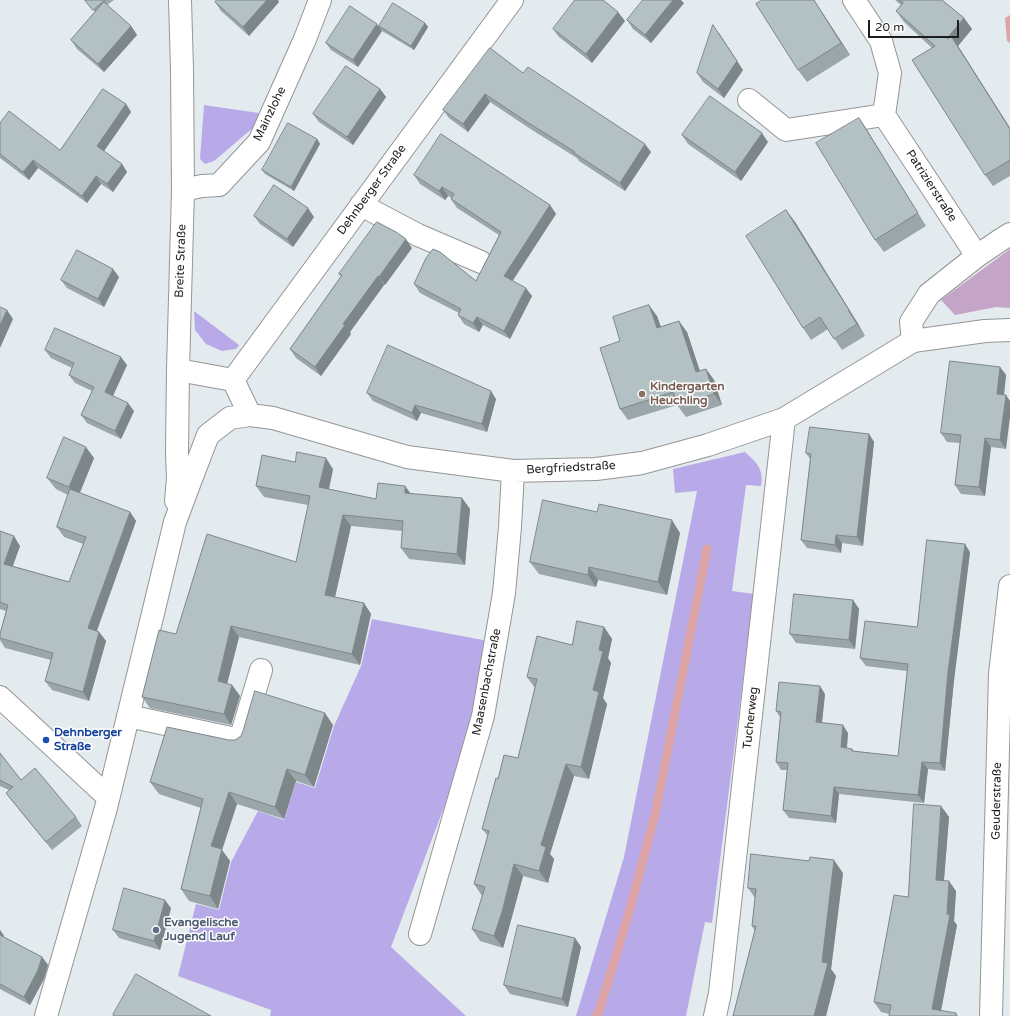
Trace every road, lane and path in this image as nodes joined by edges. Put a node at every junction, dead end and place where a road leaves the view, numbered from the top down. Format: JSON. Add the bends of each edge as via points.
{"nodes":[{"id":1,"x":180,"y":0,"type":"edge"},
{"id":2,"x":320,"y":0,"type":"edge"},
{"id":3,"x":512,"y":0,"type":"edge"},
{"id":4,"x":854,"y":0,"type":"edge"},
{"id":5,"x":749,"y":100,"type":"dead end"},
{"id":6,"x":884,"y":115,"type":"junction"},
{"id":7,"x":183,"y":190,"type":"junction"},
{"id":8,"x":361,"y":205,"type":"junction"},
{"id":9,"x":1010,"y":234,"type":"edge"},
{"id":10,"x":977,"y":256,"type":"junction"},
{"id":11,"x":481,"y":262,"type":"dead end"},
{"id":12,"x":1010,"y":330,"type":"edge"},
{"id":13,"x":912,"y":341,"type":"junction"},
{"id":14,"x":178,"y":370,"type":"junction"},
{"id":15,"x":233,"y":380,"type":"junction"},
{"id":16,"x":250,"y":415,"type":"junction"},
{"id":17,"x":784,"y":419,"type":"junction"},
{"id":18,"x":513,"y":471,"type":"junction"},
{"id":19,"x":175,"y":522,"type":"junction"},
{"id":20,"x":1010,"y":586,"type":"edge"},
{"id":21,"x":261,"y":670,"type":"dead end"},
{"id":22,"x":0,"y":697,"type":"edge"},
{"id":23,"x":128,"y":716,"type":"junction"},
{"id":24,"x":108,"y":797,"type":"junction"},
{"id":25,"x":420,"y":934,"type":"dead end"},
{"id":26,"x":46,"y":1016,"type":"edge"},
{"id":27,"x":715,"y":1016,"type":"edge"},
{"id":28,"x":991,"y":1016,"type":"edge"}],
"edges":[{"from":1,"to":7,"type":"street","name":"Breite Straße"},
{"from":2,"to":7,"type":"street","name":"Mainzlohe","via":[[259,142],[219,184]]},
{"from":3,"to":8,"type":"street","name":"Dehnberger Straße"},
{"from":4,"to":6,"type":"street","via":[[881,41],[890,73]]},
{"from":5,"to":6,"type":"street","via":[[786,130]]},
{"from":6,"to":10,"type":"street","name":"Patrizierstraße"},
{"from":7,"to":14,"type":"street","name":"Breite Straße"},
{"from":8,"to":11,"type":"street","via":[[418,235]]},
{"from":8,"to":15,"type":"street","name":"Dehnberger Straße"},
{"from":9,"to":10,"type":"street"},
{"from":10,"to":13,"type":"street","via":[[929,294],[912,322]]},
{"from":12,"to":13,"type":"street","name":"Bergfriedstraße"},
{"from":13,"to":17,"type":"street","name":"Bergfriedstraße"},
{"from":14,"to":15,"type":"street"},
{"from":14,"to":19,"type":"street","name":"Breite Straße","via":[[178,478]]},
{"from":15,"to":16,"type":"street"},
{"from":16,"to":18,"type":"street","name":"Bergfriedstraße","via":[[274,418],[407,457]]},
{"from":16,"to":19,"type":"street","name":"Bergfriedstraße","via":[[230,418],[208,435]]},
{"from":17,"to":18,"type":"street","name":"Bergfriedstraße","via":[[642,463],[596,469]]},
{"from":17,"to":27,"type":"street","name":"Tucherweg","via":[[720,993]]},
{"from":18,"to":25,"type":"street","name":"Maasenbachstraße","via":[[504,593],[483,716]]},
{"from":19,"to":23,"type":"street"},
{"from":20,"to":28,"type":"street","name":"Geuderstraße","via":[[1000,674]]},
{"from":21,"to":23,"type":"street","via":[[240,740]]},
{"from":22,"to":24,"type":"street"},
{"from":23,"to":24,"type":"street"},
{"from":24,"to":26,"type":"street"}]}
